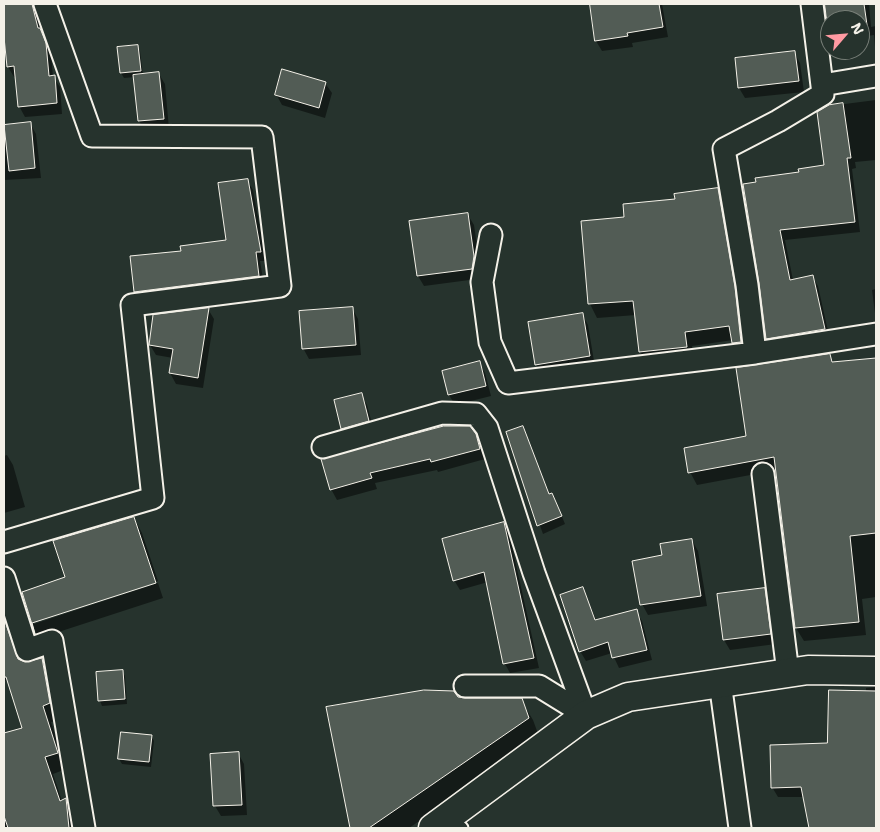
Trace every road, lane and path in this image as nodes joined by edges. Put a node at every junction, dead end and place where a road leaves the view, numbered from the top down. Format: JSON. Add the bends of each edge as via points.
{"nodes":[{"id":1,"x":45,"y":4,"type":"edge"},
{"id":2,"x":812,"y":4,"type":"edge"},
{"id":3,"x":876,"y":76,"type":"edge"},
{"id":4,"x":822,"y":85,"type":"junction"},
{"id":5,"x":491,"y":235,"type":"dead end"},
{"id":6,"x":876,"y":334,"type":"edge"},
{"id":7,"x":755,"y":353,"type":"junction"},
{"id":8,"x":323,"y":447,"type":"dead end"},
{"id":9,"x":763,"y":474,"type":"dead end"},
{"id":10,"x":4,"y":542,"type":"edge"},
{"id":11,"x":4,"y":578,"type":"edge"},
{"id":12,"x":876,"y":671,"type":"edge"},
{"id":13,"x":788,"y":673,"type":"junction"},
{"id":14,"x":720,"y":682,"type":"junction"},
{"id":15,"x":465,"y":686,"type":"dead end"},
{"id":16,"x":586,"y":715,"type":"junction"},
{"id":17,"x":448,"y":824,"type":"edge"},
{"id":18,"x":84,"y":828,"type":"edge"},
{"id":19,"x":740,"y":828,"type":"edge"}],
"edges":[{"from":1,"to":10,"type":"street","via":[[92,136],[262,137],[280,286],[132,305],[153,498]]},
{"from":2,"to":4,"type":"street"},
{"from":3,"to":4,"type":"street"},
{"from":4,"to":7,"type":"street","via":[[823,94],[778,122],[724,149]]},
{"from":5,"to":7,"type":"street","via":[[482,282],[490,342],[508,383]]},
{"from":6,"to":7,"type":"street"},
{"from":8,"to":16,"type":"street","via":[[442,413],[476,414],[487,428],[534,573]]},
{"from":9,"to":13,"type":"street"},
{"from":11,"to":18,"type":"street","via":[[27,650],[52,641]]},
{"from":12,"to":13,"type":"street","via":[[808,670]]},
{"from":13,"to":14,"type":"street"},
{"from":14,"to":16,"type":"street","via":[[628,697]]},
{"from":14,"to":19,"type":"street"},
{"from":15,"to":16,"type":"street","via":[[539,686]]},
{"from":16,"to":17,"type":"street"}]}
